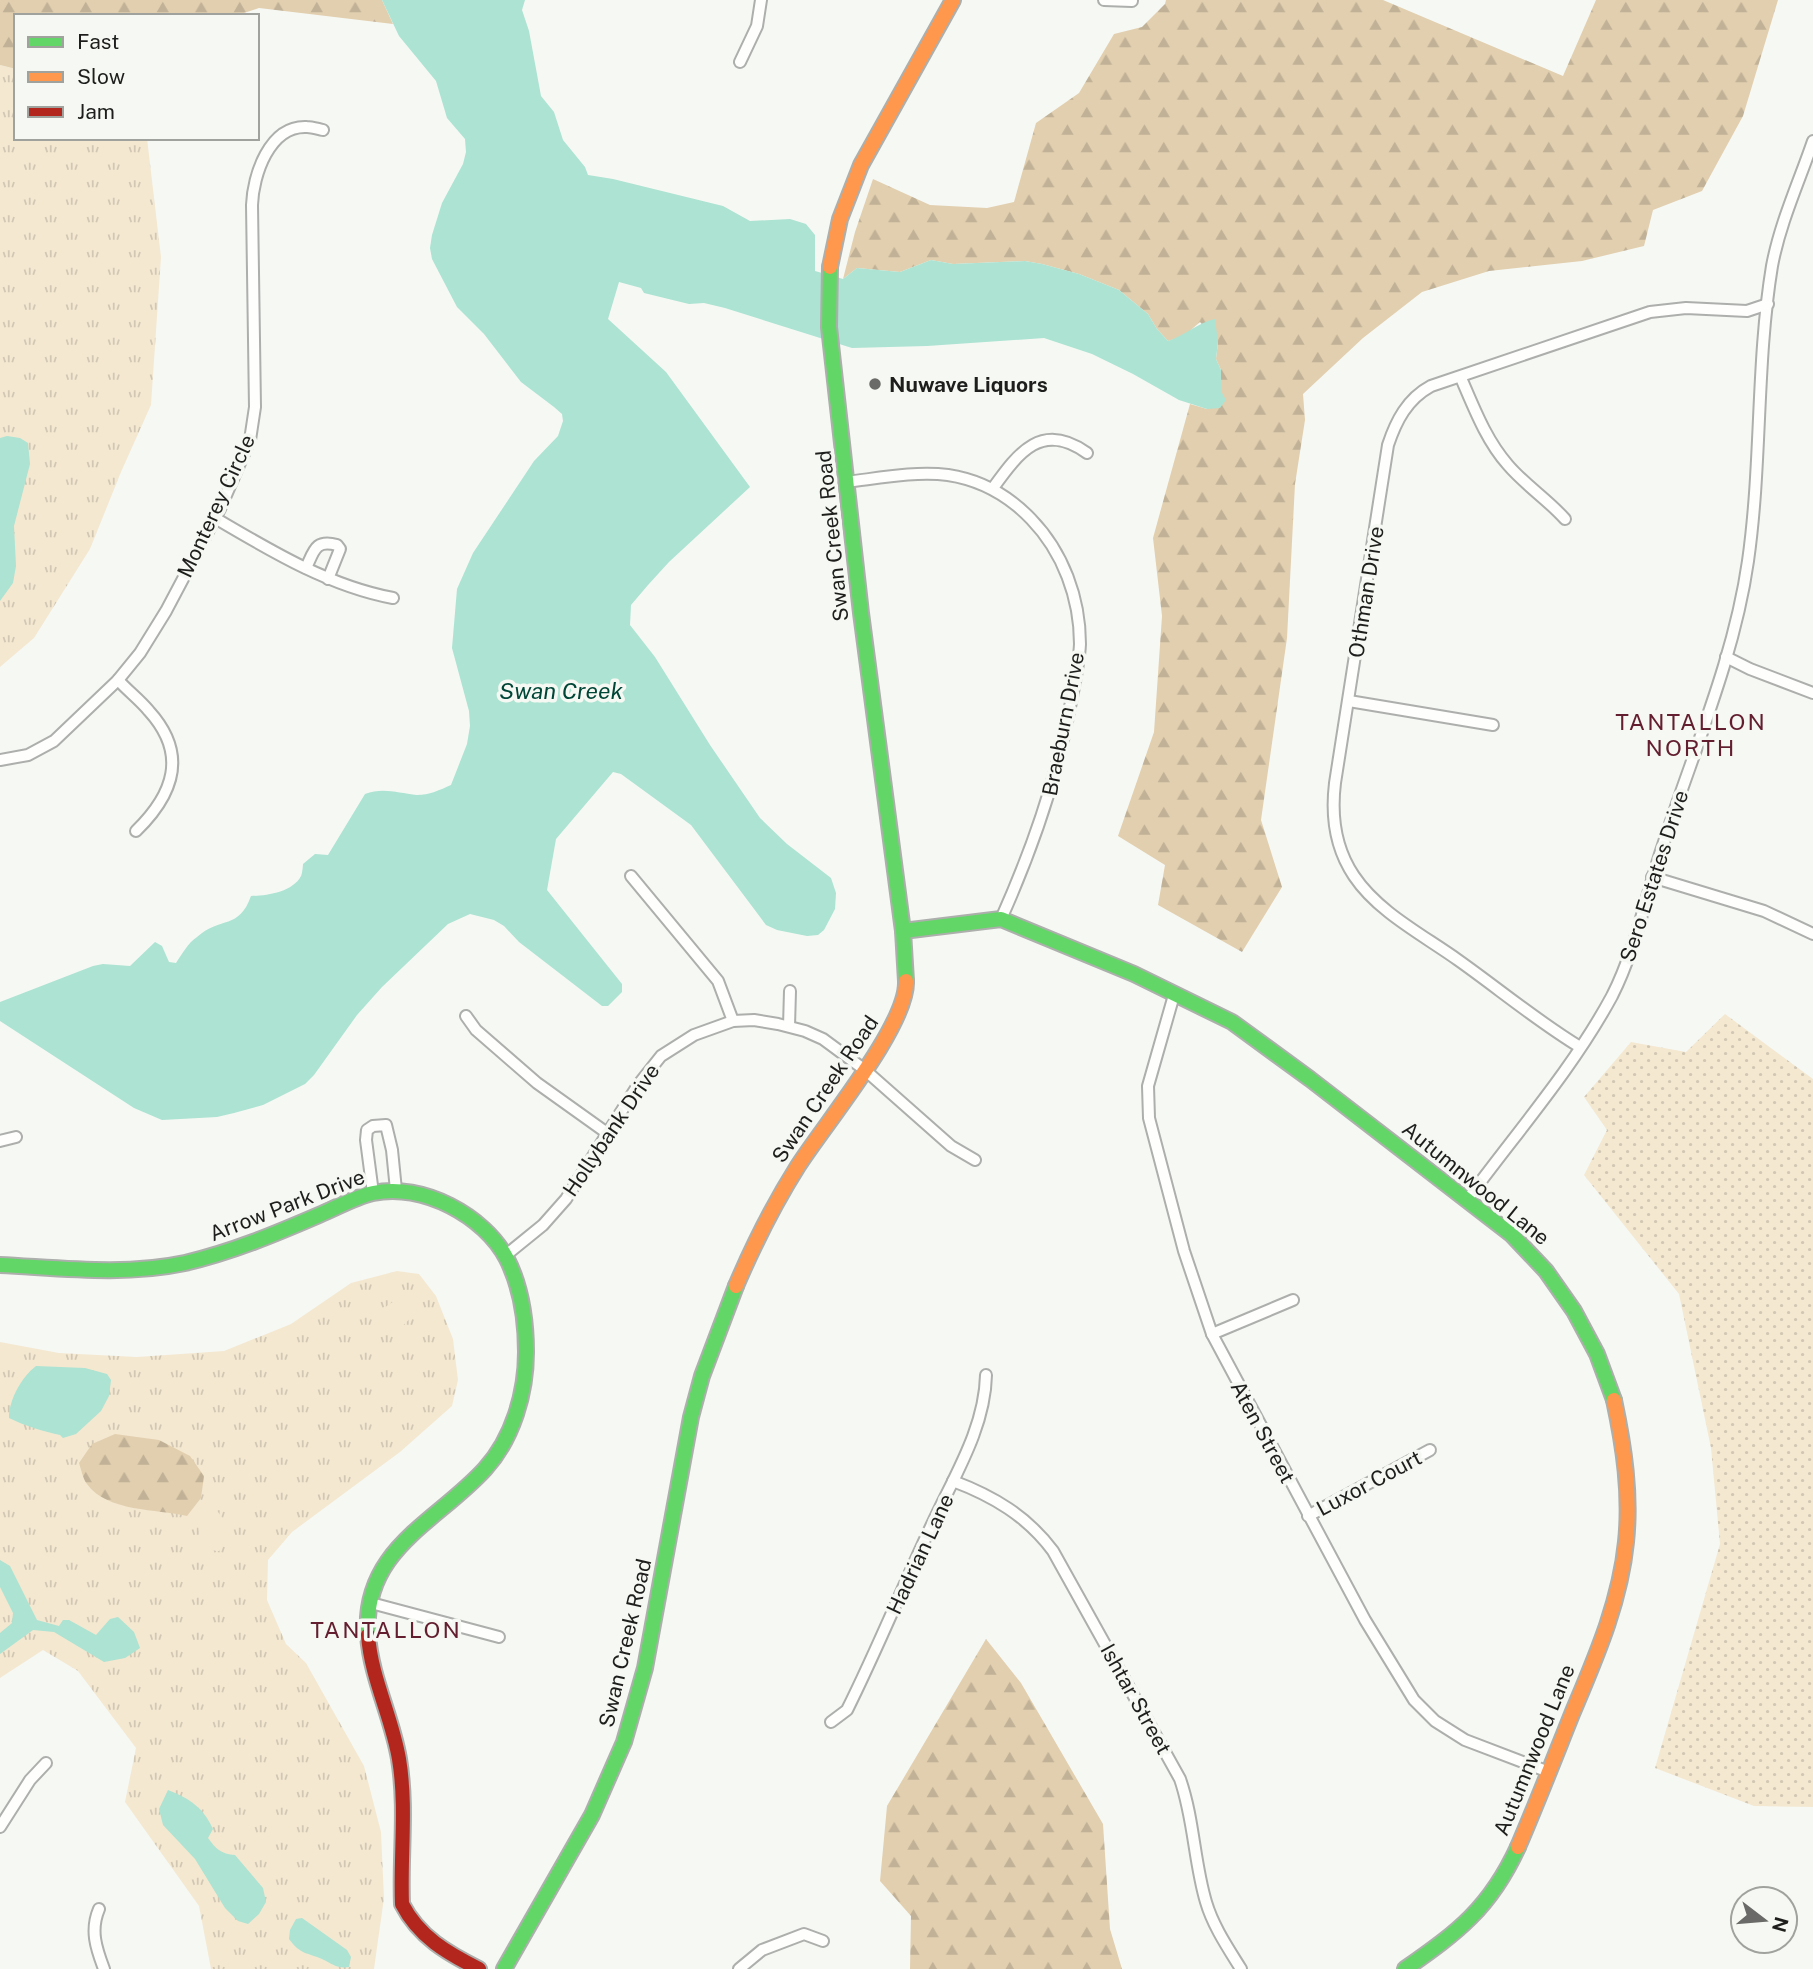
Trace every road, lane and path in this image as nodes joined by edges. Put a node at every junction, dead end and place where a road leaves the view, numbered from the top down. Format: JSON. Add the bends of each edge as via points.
{"nodes":[{"id":1,"x":761,"y":0,"type":"edge"},
{"id":2,"x":953,"y":0,"type":"edge"},
{"id":3,"x":1104,"y":0,"type":"edge"},
{"id":4,"x":1132,"y":1,"type":"edge"},
{"id":5,"x":740,"y":62,"type":"dead end"},
{"id":6,"x":323,"y":130,"type":"dead end"},
{"id":7,"x":1813,"y":141,"type":"edge"},
{"id":8,"x":1768,"y":304,"type":"junction"},
{"id":9,"x":1461,"y":378,"type":"junction"},
{"id":10,"x":1087,"y":453,"type":"dead end"},
{"id":11,"x":847,"y":482,"type":"junction"},
{"id":12,"x":993,"y":488,"type":"junction"},
{"id":13,"x":215,"y":518,"type":"junction"},
{"id":14,"x":1565,"y":519,"type":"dead end"},
{"id":15,"x":306,"y":568,"type":"junction"},
{"id":16,"x":328,"y":579,"type":"junction"},
{"id":17,"x":393,"y":597,"type":"dead end"},
{"id":18,"x":1726,"y":657,"type":"junction"},
{"id":19,"x":118,"y":680,"type":"junction"},
{"id":20,"x":1813,"y":693,"type":"edge"},
{"id":21,"x":1349,"y":701,"type":"junction"},
{"id":22,"x":1493,"y":725,"type":"dead end"},
{"id":23,"x":0,"y":760,"type":"edge"},
{"id":24,"x":136,"y":831,"type":"dead end"},
{"id":25,"x":631,"y":876,"type":"dead end"},
{"id":26,"x":1652,"y":877,"type":"junction"},
{"id":27,"x":1001,"y":919,"type":"junction"},
{"id":28,"x":903,"y":931,"type":"junction"},
{"id":29,"x":1813,"y":934,"type":"edge"},
{"id":30,"x":790,"y":991,"type":"dead end"},
{"id":31,"x":1174,"y":995,"type":"junction"},
{"id":32,"x":466,"y":1016,"type":"dead end"},
{"id":33,"x":733,"y":1021,"type":"junction"},
{"id":34,"x":789,"y":1026,"type":"junction"},
{"id":35,"x":1580,"y":1047,"type":"junction"},
{"id":36,"x":865,"y":1070,"type":"junction"},
{"id":37,"x":607,"y":1133,"type":"junction"},
{"id":38,"x":16,"y":1138,"type":"dead end"},
{"id":39,"x":0,"y":1141,"type":"edge"},
{"id":40,"x":975,"y":1160,"type":"dead end"},
{"id":41,"x":396,"y":1190,"type":"junction"},
{"id":42,"x":373,"y":1193,"type":"junction"},
{"id":43,"x":1466,"y":1200,"type":"junction"},
{"id":44,"x":506,"y":1255,"type":"junction"},
{"id":45,"x":0,"y":1265,"type":"edge"},
{"id":46,"x":1293,"y":1300,"type":"dead end"},
{"id":47,"x":1212,"y":1334,"type":"junction"},
{"id":48,"x":986,"y":1375,"type":"dead end"},
{"id":49,"x":1430,"y":1450,"type":"dead end"},
{"id":50,"x":953,"y":1481,"type":"junction"},
{"id":51,"x":1308,"y":1516,"type":"junction"},
{"id":52,"x":371,"y":1603,"type":"junction"},
{"id":53,"x":499,"y":1637,"type":"dead end"},
{"id":54,"x":831,"y":1722,"type":"dead end"},
{"id":55,"x":46,"y":1763,"type":"dead end"},
{"id":56,"x":1549,"y":1772,"type":"junction"},
{"id":57,"x":0,"y":1827,"type":"edge"},
{"id":58,"x":99,"y":1909,"type":"dead end"},
{"id":59,"x":823,"y":1941,"type":"dead end"},
{"id":60,"x":104,"y":1969,"type":"edge"},
{"id":61,"x":479,"y":1969,"type":"edge"},
{"id":62,"x":504,"y":1969,"type":"edge"},
{"id":63,"x":739,"y":1969,"type":"edge"},
{"id":64,"x":1241,"y":1969,"type":"edge"},
{"id":65,"x":1405,"y":1969,"type":"edge"}],
"edges":[{"from":1,"to":5,"type":"street","via":[[757,26]]},
{"from":2,"to":11,"type":"street","name":"Swan Creek Road","via":[[861,165],[834,246],[828,304]]},
{"from":3,"to":4,"type":"street"},
{"from":6,"to":13,"type":"street","name":"Monterey Circle","via":[[307,127],[285,134],[265,155],[255,178],[255,416],[245,454]]},
{"from":7,"to":8,"type":"street","name":"Sero Estates Drive","via":[[1779,236]]},
{"from":8,"to":9,"type":"street","name":"Othman Drive","via":[[1747,311],[1686,308],[1650,312]]},
{"from":8,"to":18,"type":"street","name":"Sero Estates Drive","via":[[1753,516],[1744,585]]},
{"from":9,"to":14,"type":"street","via":[[1498,453]]},
{"from":9,"to":21,"type":"street","name":"Othman Drive","via":[[1431,386],[1417,396],[1392,432]]},
{"from":10,"to":12,"type":"street","via":[[1064,440],[1045,439],[1020,454]]},
{"from":11,"to":12,"type":"street","name":"Braeburn Drive","via":[[948,475]]},
{"from":11,"to":28,"type":"street","name":"Swan Creek Road"},
{"from":12,"to":27,"type":"street","name":"Braeburn Drive","via":[[1036,524],[1060,560],[1074,600],[1080,643],[1051,792]]},
{"from":13,"to":15,"type":"street"},
{"from":13,"to":19,"type":"street","name":"Monterey Circle","via":[[152,635]]},
{"from":15,"to":16,"type":"street"},
{"from":15,"to":16,"type":"street","via":[[318,545],[337,545],[340,549]]},
{"from":16,"to":17,"type":"street"},
{"from":18,"to":20,"type":"street"},
{"from":18,"to":26,"type":"street","name":"Sero Estates Drive"},
{"from":19,"to":23,"type":"street","name":"Monterey Circle","via":[[46,747]]},
{"from":19,"to":24,"type":"street","via":[[158,722],[172,750],[165,793]]},
{"from":21,"to":22,"type":"street"},
{"from":21,"to":35,"type":"street","name":"Othman Drive","via":[[1333,813],[1341,850],[1355,877],[1405,923]]},
{"from":25,"to":33,"type":"street","via":[[718,981]]},
{"from":26,"to":29,"type":"street","via":[[1764,911]]},
{"from":26,"to":35,"type":"street","name":"Sero Estates Drive","via":[[1621,976]]},
{"from":27,"to":28,"type":"street","name":"Autumnwood Lane"},
{"from":27,"to":31,"type":"street","name":"Autumnwood Lane"},
{"from":28,"to":36,"type":"street","name":"Swan Creek Road","via":[[903,1001]]},
{"from":30,"to":34,"type":"street"},
{"from":31,"to":43,"type":"street","name":"Autumnwood Lane","via":[[1241,1027]]},
{"from":31,"to":47,"type":"street","name":"Aten Street","via":[[1149,1086],[1149,1118],[1184,1251]]},
{"from":32,"to":37,"type":"street","via":[[537,1083]]},
{"from":33,"to":34,"type":"street","name":"Hollybank Drive"},
{"from":33,"to":37,"type":"street","name":"Hollybank Drive","via":[[687,1038],[661,1056]]},
{"from":34,"to":36,"type":"street","name":"Hollybank Drive","via":[[823,1039]]},
{"from":35,"to":43,"type":"street","name":"Sero Estates Drive"},
{"from":36,"to":40,"type":"street","name":"Hollybank Drive","via":[[951,1146]]},
{"from":36,"to":62,"type":"street","name":"Swan Creek Road","via":[[780,1197],[749,1254],[722,1319],[691,1417],[645,1668],[624,1742],[592,1815]]},
{"from":37,"to":44,"type":"street","name":"Hollybank Drive","via":[[555,1212]]},
{"from":38,"to":39,"type":"street"},
{"from":41,"to":42,"type":"street","name":"Arrow Park Drive"},
{"from":41,"to":42,"type":"street","via":[[386,1125],[373,1126],[367,1130],[366,1140]]},
{"from":41,"to":44,"type":"street","name":"Arrow Park Drive","via":[[459,1209],[484,1228]]},
{"from":42,"to":45,"type":"street","name":"Arrow Park Drive","via":[[235,1250],[183,1263],[106,1271]]},
{"from":43,"to":56,"type":"street","name":"Autumnwood Lane","via":[[1512,1235],[1559,1285],[1579,1316],[1610,1384],[1623,1436],[1629,1500],[1617,1591]]},
{"from":44,"to":52,"type":"street","name":"Arrow Park Drive","via":[[520,1302],[527,1350],[515,1417],[483,1471],[391,1555],[374,1585]]},
{"from":46,"to":47,"type":"street"},
{"from":47,"to":51,"type":"street","name":"Aten Street"},
{"from":48,"to":50,"type":"street","name":"Hadrian Lane","via":[[979,1418]]},
{"from":49,"to":51,"type":"street","name":"Luxor Court"},
{"from":50,"to":54,"type":"street","name":"Hadrian Lane","via":[[847,1710]]},
{"from":50,"to":64,"type":"street","name":"Ishtar Street","via":[[1017,1513],[1053,1551],[1180,1779],[1206,1902]]},
{"from":51,"to":56,"type":"street","name":"Aten Street","via":[[1387,1659],[1426,1713],[1465,1740]]},
{"from":52,"to":53,"type":"street"},
{"from":52,"to":61,"type":"street","name":"Arrow Park Drive","via":[[367,1649],[394,1740],[403,1796],[402,1904],[408,1918],[429,1940]]},
{"from":55,"to":57,"type":"street"},
{"from":56,"to":65,"type":"street","name":"Autumnwood Lane","via":[[1493,1894],[1457,1930]]},
{"from":58,"to":60,"type":"street","via":[[93,1931]]},
{"from":59,"to":63,"type":"street","via":[[804,1934],[762,1950]]}]}
